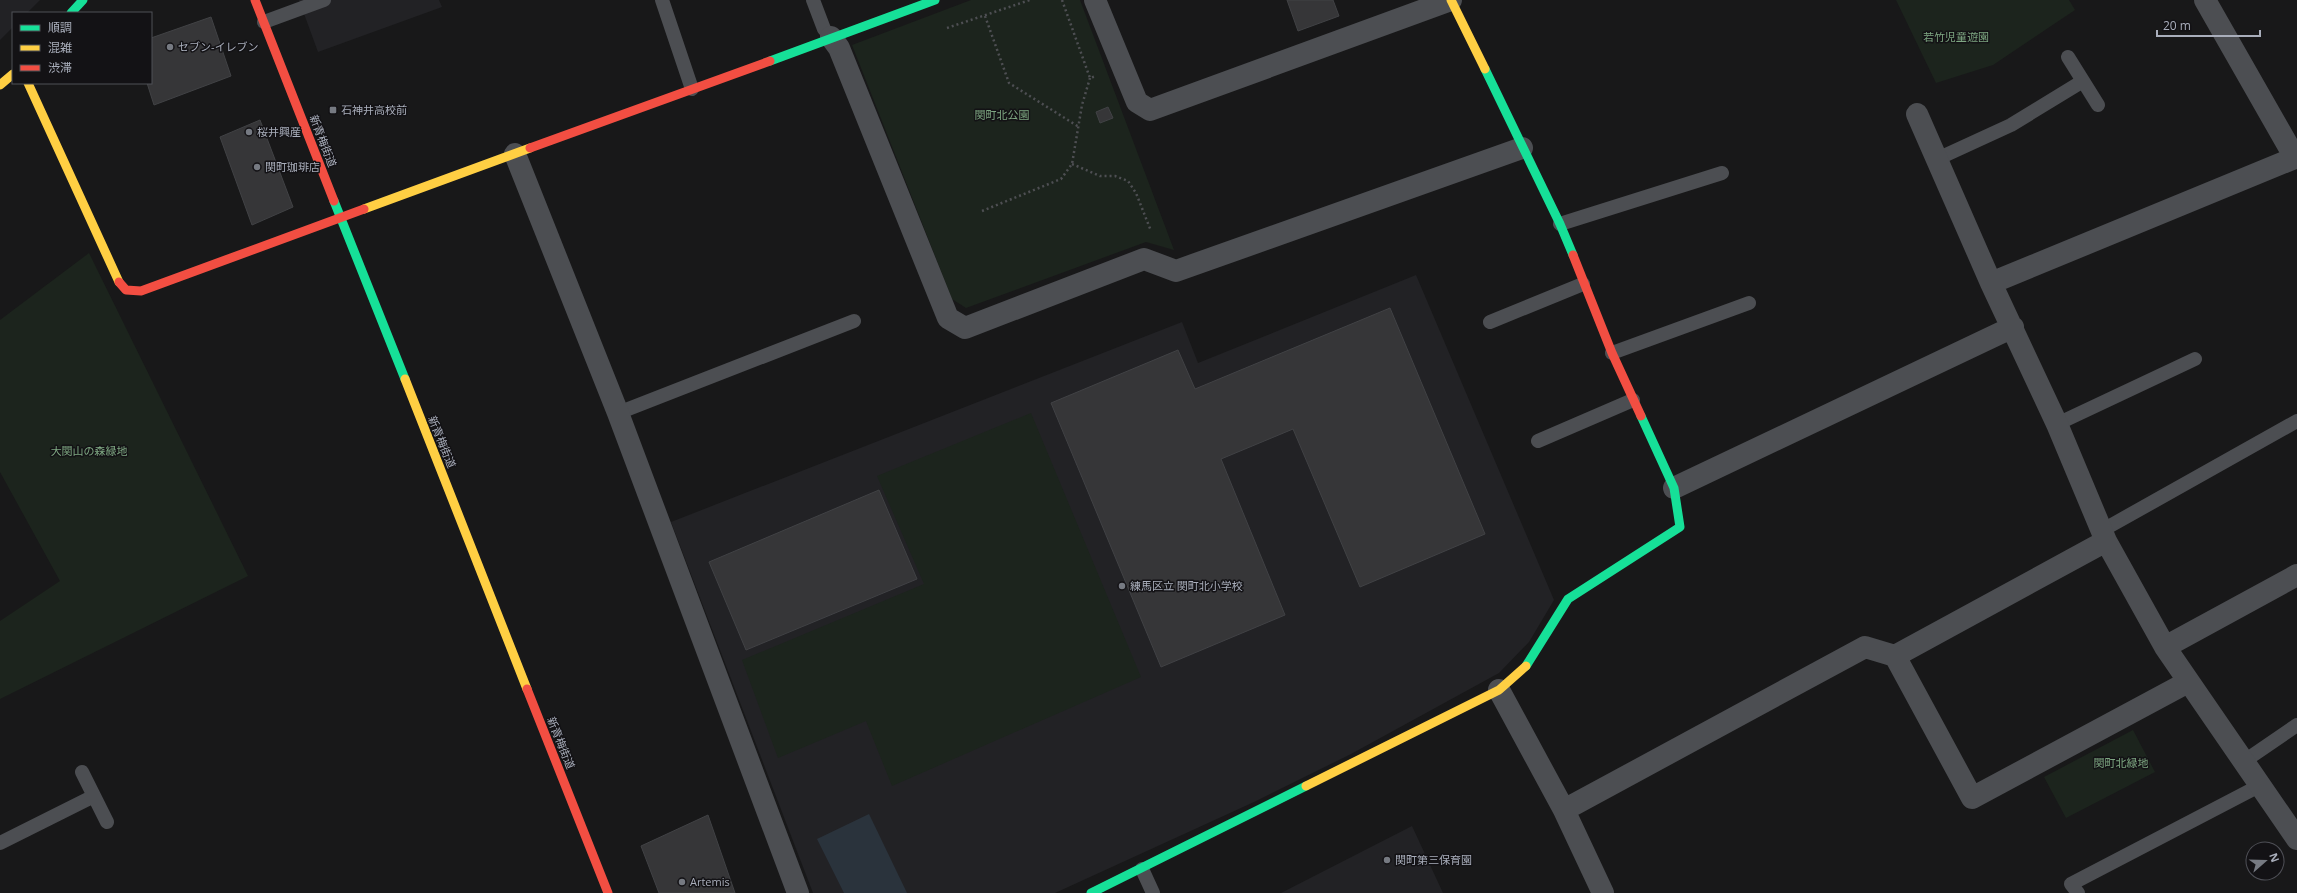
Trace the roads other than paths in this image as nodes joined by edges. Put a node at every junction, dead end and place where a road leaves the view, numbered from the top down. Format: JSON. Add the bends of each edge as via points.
{"nodes":[{"id":1,"x":83,"y":0,"type":"edge"},
{"id":2,"x":255,"y":0,"type":"edge"},
{"id":3,"x":324,"y":0,"type":"edge"},
{"id":4,"x":662,"y":0,"type":"edge"},
{"id":5,"x":813,"y":0,"type":"edge"},
{"id":6,"x":935,"y":0,"type":"edge"},
{"id":7,"x":1095,"y":0,"type":"edge"},
{"id":8,"x":1451,"y":0,"type":"edge"},
{"id":9,"x":2205,"y":0,"type":"edge"},
{"id":10,"x":72,"y":12,"type":"edge"},
{"id":11,"x":264,"y":22,"type":"junction"},
{"id":12,"x":831,"y":37,"type":"junction"},
{"id":13,"x":2068,"y":57,"type":"dead end"},
{"id":14,"x":12,"y":75,"type":"edge"},
{"id":15,"x":2083,"y":81,"type":"junction"},
{"id":16,"x":28,"y":84,"type":"edge"},
{"id":17,"x":0,"y":85,"type":"edge"},
{"id":18,"x":692,"y":89,"type":"junction"},
{"id":19,"x":2098,"y":104,"type":"dead end"},
{"id":20,"x":1917,"y":114,"type":"dead end"},
{"id":21,"x":1522,"y":148,"type":"junction"},
{"id":22,"x":516,"y":154,"type":"junction"},
{"id":23,"x":2296,"y":157,"type":"edge"},
{"id":24,"x":1937,"y":159,"type":"junction"},
{"id":25,"x":1722,"y":173,"type":"dead end"},
{"id":26,"x":340,"y":217,"type":"junction"},
{"id":27,"x":1560,"y":224,"type":"junction"},
{"id":28,"x":1991,"y":283,"type":"junction"},
{"id":29,"x":1583,"y":284,"type":"junction"},
{"id":30,"x":1749,"y":302,"type":"dead end"},
{"id":31,"x":854,"y":321,"type":"dead end"},
{"id":32,"x":1490,"y":322,"type":"dead end"},
{"id":33,"x":2013,"y":327,"type":"junction"},
{"id":34,"x":1612,"y":353,"type":"junction"},
{"id":35,"x":2195,"y":359,"type":"dead end"},
{"id":36,"x":1633,"y":400,"type":"junction"},
{"id":37,"x":618,"y":413,"type":"junction"},
{"id":38,"x":2297,"y":421,"type":"edge"},
{"id":39,"x":2057,"y":424,"type":"junction"},
{"id":40,"x":1538,"y":440,"type":"dead end"},
{"id":41,"x":1674,"y":488,"type":"junction"},
{"id":42,"x":2104,"y":536,"type":"junction"},
{"id":43,"x":2297,"y":575,"type":"edge"},
{"id":44,"x":2165,"y":647,"type":"junction"},
{"id":45,"x":1895,"y":656,"type":"junction"},
{"id":46,"x":2188,"y":682,"type":"junction"},
{"id":47,"x":1499,"y":690,"type":"junction"},
{"id":48,"x":2297,"y":725,"type":"edge"},
{"id":49,"x":2243,"y":762,"type":"junction"},
{"id":50,"x":82,"y":772,"type":"dead end"},
{"id":51,"x":2259,"y":786,"type":"junction"},
{"id":52,"x":94,"y":796,"type":"junction"},
{"id":53,"x":1564,"y":810,"type":"junction"},
{"id":54,"x":107,"y":822,"type":"dead end"},
{"id":55,"x":2297,"y":839,"type":"edge"},
{"id":56,"x":0,"y":843,"type":"edge"},
{"id":57,"x":1142,"y":869,"type":"junction"},
{"id":58,"x":608,"y":893,"type":"edge"},
{"id":59,"x":798,"y":893,"type":"edge"},
{"id":60,"x":1091,"y":893,"type":"edge"},
{"id":61,"x":1153,"y":893,"type":"edge"},
{"id":62,"x":1603,"y":893,"type":"edge"},
{"id":63,"x":2078,"y":893,"type":"edge"}],
"edges":[{"from":1,"to":10,"type":"street"},
{"from":2,"to":11,"type":"street","name":"新青梅街道"},
{"from":3,"to":11,"type":"lane"},
{"from":4,"to":18,"type":"lane"},
{"from":5,"to":12,"type":"lane","via":[[824,29]]},
{"from":6,"to":12,"type":"street"},
{"from":7,"to":8,"type":"street","via":[[1137,102],[1150,110]]},
{"from":8,"to":21,"type":"street"},
{"from":9,"to":23,"type":"street"},
{"from":11,"to":26,"type":"street","name":"新青梅街道"},
{"from":12,"to":18,"type":"street"},
{"from":12,"to":21,"type":"street","via":[[839,48],[948,318],[965,328],[1144,259],[1176,271]]},
{"from":13,"to":15,"type":"lane"},
{"from":14,"to":17,"type":"street"},
{"from":15,"to":19,"type":"lane"},
{"from":15,"to":24,"type":"lane","via":[[2011,125]]},
{"from":16,"to":26,"type":"street","via":[[116,278],[126,290],[141,291]]},
{"from":18,"to":22,"type":"street"},
{"from":20,"to":24,"type":"street"},
{"from":21,"to":27,"type":"street"},
{"from":22,"to":26,"type":"street"},
{"from":22,"to":37,"type":"street"},
{"from":23,"to":28,"type":"street"},
{"from":24,"to":28,"type":"street"},
{"from":25,"to":27,"type":"lane"},
{"from":26,"to":58,"type":"street","name":"新青梅街道"},
{"from":27,"to":29,"type":"street"},
{"from":28,"to":33,"type":"street"},
{"from":29,"to":32,"type":"lane"},
{"from":29,"to":34,"type":"street"},
{"from":30,"to":34,"type":"lane"},
{"from":31,"to":37,"type":"lane"},
{"from":33,"to":39,"type":"street"},
{"from":33,"to":41,"type":"street"},
{"from":34,"to":36,"type":"street"},
{"from":35,"to":39,"type":"lane"},
{"from":36,"to":40,"type":"lane"},
{"from":36,"to":41,"type":"street"},
{"from":37,"to":59,"type":"street"},
{"from":38,"to":42,"type":"lane"},
{"from":39,"to":42,"type":"street"},
{"from":41,"to":47,"type":"street","via":[[1680,527],[1568,599],[1528,664]]},
{"from":42,"to":44,"type":"street"},
{"from":42,"to":45,"type":"street"},
{"from":43,"to":44,"type":"street"},
{"from":44,"to":46,"type":"street"},
{"from":45,"to":46,"type":"street","via":[[1972,798]]},
{"from":45,"to":53,"type":"street","via":[[1865,648]]},
{"from":46,"to":49,"type":"street"},
{"from":47,"to":53,"type":"street"},
{"from":47,"to":57,"type":"street"},
{"from":48,"to":49,"type":"lane"},
{"from":49,"to":51,"type":"street"},
{"from":50,"to":52,"type":"lane"},
{"from":51,"to":55,"type":"street"},
{"from":51,"to":63,"type":"lane","via":[[2071,884]]},
{"from":52,"to":54,"type":"lane"},
{"from":52,"to":56,"type":"lane"},
{"from":53,"to":62,"type":"street"},
{"from":57,"to":60,"type":"street"},
{"from":57,"to":61,"type":"lane"}]}
